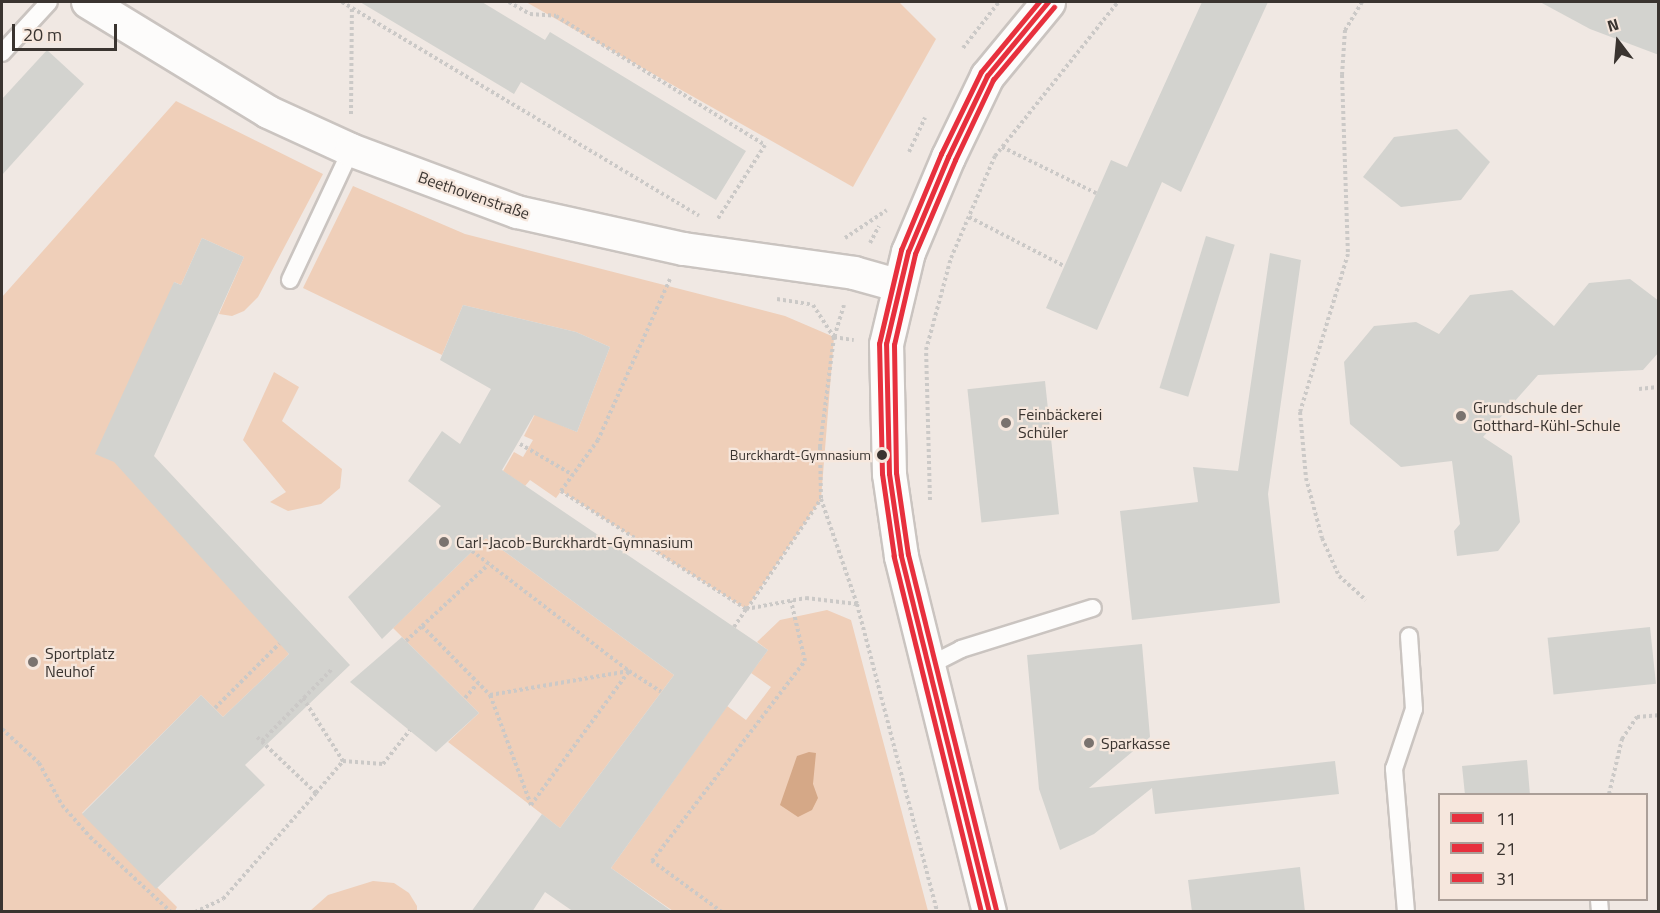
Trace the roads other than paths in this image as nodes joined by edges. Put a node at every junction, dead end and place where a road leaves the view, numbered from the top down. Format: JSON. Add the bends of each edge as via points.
{"nodes":[{"id":1,"x":49,"y":2,"type":"edge"},
{"id":2,"x":88,"y":2,"type":"edge"},
{"id":3,"x":1048,"y":2,"type":"edge"},
{"id":4,"x":2,"y":53,"type":"edge"},
{"id":5,"x":351,"y":150,"type":"junction"},
{"id":6,"x":290,"y":280,"type":"dead end"},
{"id":7,"x":897,"y":285,"type":"junction"},
{"id":8,"x":1093,"y":608,"type":"dead end"},
{"id":9,"x":1409,"y":636,"type":"dead end"},
{"id":10,"x":926,"y":667,"type":"junction"},
{"id":11,"x":989,"y":912,"type":"edge"},
{"id":12,"x":1406,"y":912,"type":"edge"}],
"edges":[{"from":1,"to":4,"type":"lane"},
{"from":2,"to":5,"type":"street","name":"Beethovenstraße","via":[[268,112]]},
{"from":3,"to":7,"type":"main road","via":[[987,76],[948,157]]},
{"from":5,"to":6,"type":"lane"},
{"from":5,"to":7,"type":"street","name":"Beethovenstraße","via":[[516,212],[699,237]]},
{"from":7,"to":10,"type":"main road","via":[[884,368],[889,474],[901,556]]},
{"from":8,"to":10,"type":"lane","via":[[961,650]]},
{"from":9,"to":12,"type":"lane","via":[[1414,709],[1394,769]]},
{"from":10,"to":11,"type":"main road"}]}
